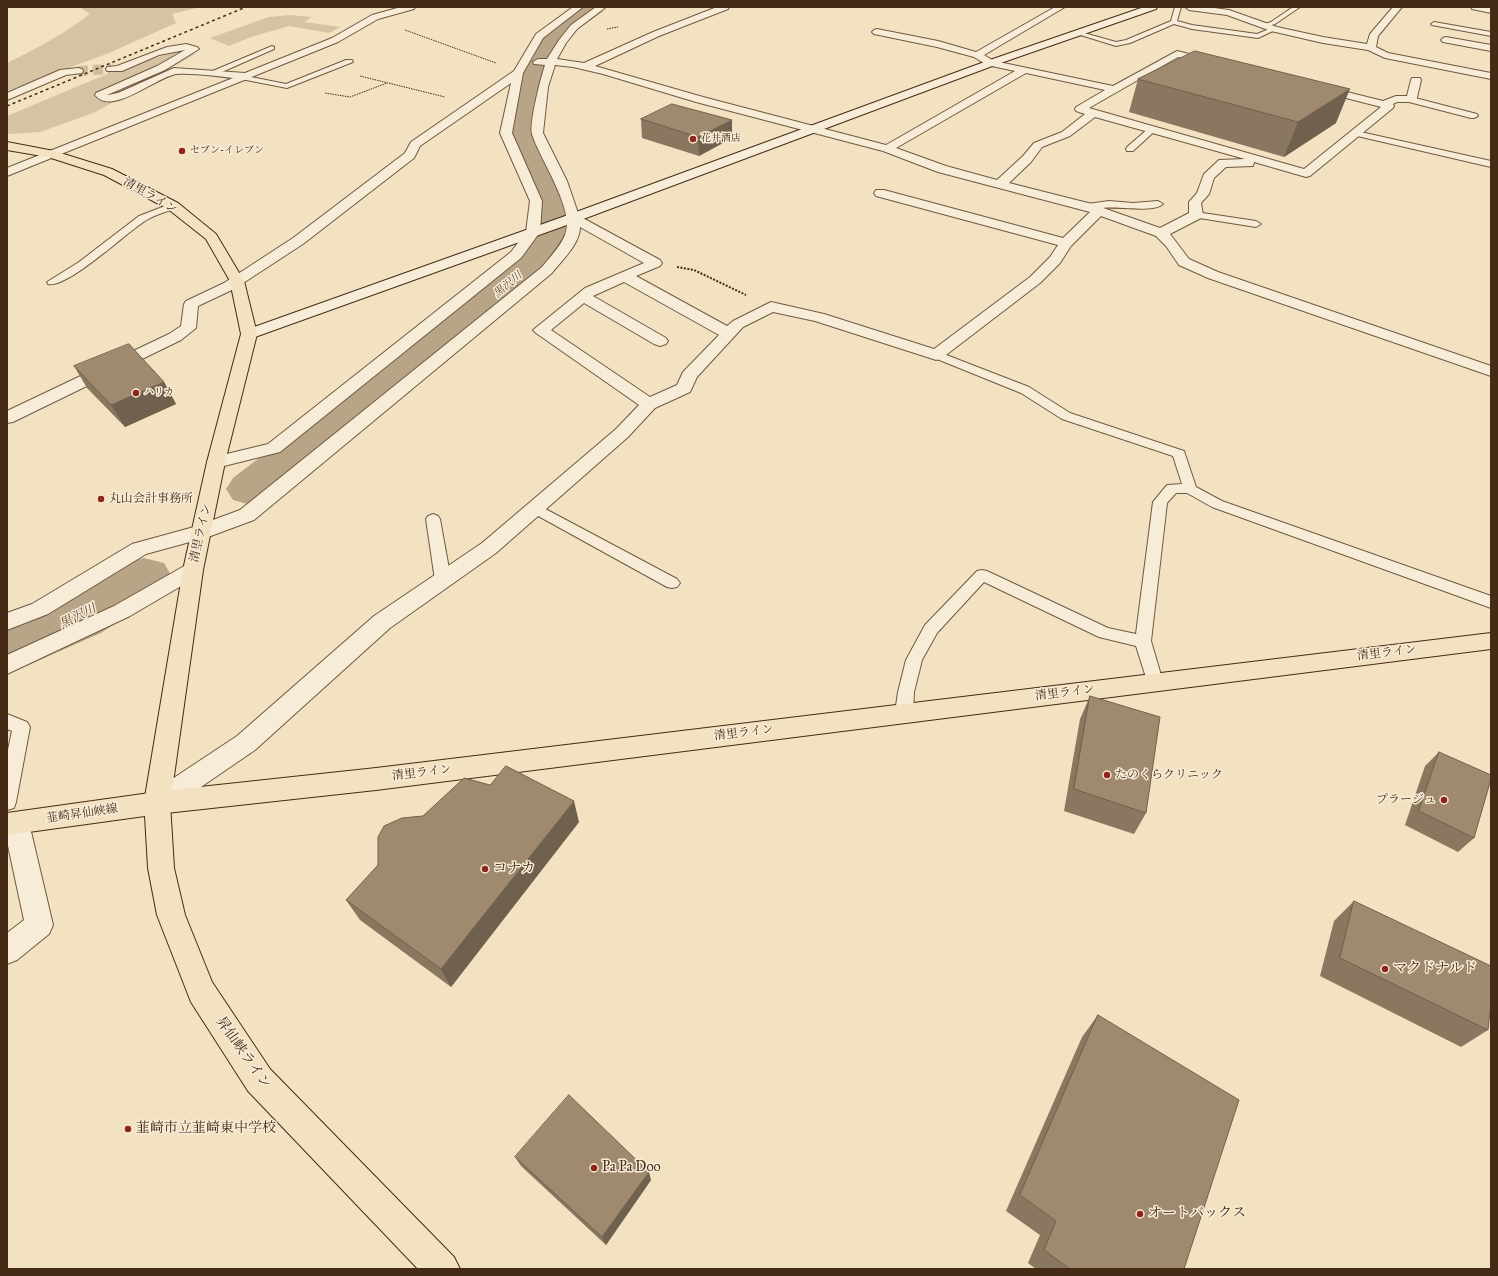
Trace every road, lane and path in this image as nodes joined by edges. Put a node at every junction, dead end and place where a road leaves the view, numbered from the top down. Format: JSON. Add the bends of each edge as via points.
{"nodes":[{"id":1,"x":411,"y":7,"type":"edge"},
{"id":2,"x":579,"y":7,"type":"edge"},
{"id":3,"x":598,"y":7,"type":"edge"},
{"id":4,"x":725,"y":7,"type":"edge"},
{"id":5,"x":1061,"y":7,"type":"edge"},
{"id":6,"x":1153,"y":7,"type":"edge"},
{"id":7,"x":1178,"y":7,"type":"edge"},
{"id":8,"x":1190,"y":7,"type":"edge"},
{"id":9,"x":1297,"y":7,"type":"edge"},
{"id":10,"x":1398,"y":7,"type":"edge"},
{"id":11,"x":1475,"y":7,"type":"edge"},
{"id":12,"x":1491,"y":10,"type":"edge"},
{"id":13,"x":375,"y":17,"type":"junction"},
{"id":14,"x":1173,"y":22,"type":"junction"},
{"id":15,"x":1434,"y":24,"type":"dead end"},
{"id":16,"x":1265,"y":25,"type":"junction"},
{"id":17,"x":1274,"y":29,"type":"junction"},
{"id":18,"x":877,"y":32,"type":"dead end"},
{"id":19,"x":1077,"y":33,"type":"junction"},
{"id":20,"x":1491,"y":34,"type":"edge"},
{"id":21,"x":1446,"y":40,"type":"dead end"},
{"id":22,"x":272,"y":48,"type":"dead end"},
{"id":23,"x":1371,"y":48,"type":"junction"},
{"id":24,"x":1491,"y":48,"type":"edge"},
{"id":25,"x":977,"y":54,"type":"junction"},
{"id":26,"x":548,"y":61,"type":"junction"},
{"id":27,"x":349,"y":62,"type":"dead end"},
{"id":28,"x":991,"y":63,"type":"junction"},
{"id":29,"x":1223,"y":65,"type":"edge"},
{"id":30,"x":524,"y":66,"type":"junction"},
{"id":31,"x":586,"y":66,"type":"junction"},
{"id":32,"x":111,"y":69,"type":"tunnel mouth"},
{"id":33,"x":330,"y":69,"type":"junction"},
{"id":34,"x":1024,"y":70,"type":"junction"},
{"id":35,"x":78,"y":71,"type":"tunnel mouth"},
{"id":36,"x":212,"y":73,"type":"junction"},
{"id":37,"x":244,"y":76,"type":"junction"},
{"id":38,"x":1491,"y":76,"type":"edge"},
{"id":39,"x":1416,"y":80,"type":"dead end"},
{"id":40,"x":388,"y":83,"type":"junction"},
{"id":41,"x":287,"y":86,"type":"junction"},
{"id":42,"x":1308,"y":86,"type":"edge"},
{"id":43,"x":1115,"y":89,"type":"junction"},
{"id":44,"x":7,"y":97,"type":"edge"},
{"id":45,"x":1412,"y":100,"type":"junction"},
{"id":46,"x":473,"y":103,"type":"junction"},
{"id":47,"x":1384,"y":104,"type":"junction"},
{"id":48,"x":527,"y":109,"type":"junction"},
{"id":49,"x":1093,"y":113,"type":"junction"},
{"id":50,"x":1474,"y":116,"type":"dead end"},
{"id":51,"x":813,"y":129,"type":"junction"},
{"id":52,"x":1152,"y":130,"type":"junction"},
{"id":53,"x":1356,"y":133,"type":"junction"},
{"id":54,"x":7,"y":146,"type":"edge"},
{"id":55,"x":887,"y":149,"type":"junction"},
{"id":56,"x":1130,"y":149,"type":"dead end"},
{"id":57,"x":50,"y":154,"type":"junction"},
{"id":58,"x":534,"y":160,"type":"junction"},
{"id":59,"x":1264,"y":162,"type":"junction"},
{"id":60,"x":1491,"y":164,"type":"edge"},
{"id":61,"x":7,"y":172,"type":"edge"},
{"id":62,"x":999,"y":184,"type":"junction"},
{"id":63,"x":880,"y":193,"type":"dead end"},
{"id":64,"x":1158,"y":204,"type":"dead end"},
{"id":65,"x":172,"y":206,"type":"junction"},
{"id":66,"x":1093,"y":209,"type":"junction"},
{"id":67,"x":1196,"y":215,"type":"junction"},
{"id":68,"x":573,"y":218,"type":"junction"},
{"id":69,"x":1256,"y":224,"type":"dead end"},
{"id":70,"x":533,"y":232,"type":"junction"},
{"id":71,"x":1161,"y":233,"type":"junction"},
{"id":72,"x":1066,"y":243,"type":"junction"},
{"id":73,"x":655,"y":263,"type":"junction"},
{"id":74,"x":625,"y":276,"type":"junction"},
{"id":75,"x":237,"y":281,"type":"junction"},
{"id":76,"x":52,"y":282,"type":"dead end"},
{"id":77,"x":583,"y":297,"type":"junction"},
{"id":78,"x":771,"y":307,"type":"junction"},
{"id":79,"x":249,"y":334,"type":"junction"},
{"id":80,"x":729,"y":334,"type":"junction"},
{"id":81,"x":433,"y":341,"type":"junction"},
{"id":82,"x":660,"y":341,"type":"dead end"},
{"id":83,"x":936,"y":355,"type":"junction"},
{"id":84,"x":1491,"y":371,"type":"edge"},
{"id":85,"x":649,"y":404,"type":"junction"},
{"id":86,"x":7,"y":418,"type":"edge"},
{"id":87,"x":216,"y":462,"type":"junction"},
{"id":88,"x":1190,"y":489,"type":"junction"},
{"id":89,"x":536,"y":509,"type":"junction"},
{"id":90,"x":433,"y":519,"type":"dead end"},
{"id":91,"x":201,"y":532,"type":"junction"},
{"id":92,"x":193,"y":570,"type":"junction"},
{"id":93,"x":443,"y":580,"type":"junction"},
{"id":94,"x":672,"y":582,"type":"dead end"},
{"id":95,"x":1491,"y":602,"type":"edge"},
{"id":96,"x":7,"y":622,"type":"edge"},
{"id":97,"x":1143,"y":641,"type":"junction"},
{"id":98,"x":1491,"y":641,"type":"edge"},
{"id":99,"x":7,"y":665,"type":"edge"},
{"id":100,"x":1155,"y":682,"type":"junction"},
{"id":101,"x":904,"y":714,"type":"junction"},
{"id":102,"x":7,"y":721,"type":"edge"},
{"id":103,"x":157,"y":803,"type":"junction"},
{"id":104,"x":10,"y":817,"type":"edge"},
{"id":105,"x":7,"y":950,"type":"edge"},
{"id":106,"x":442,"y":1269,"type":"edge"}],
"edges":[{"from":1,"to":13,"type":"street"},
{"from":2,"to":30,"type":"street","via":[[539,36]]},
{"from":3,"to":26,"type":"street","via":[[574,27]]},
{"from":4,"to":31,"type":"street","via":[[656,34]]},
{"from":5,"to":25,"type":"street"},
{"from":6,"to":19,"type":"street"},
{"from":7,"to":14,"type":"lane"},
{"from":8,"to":16,"type":"street","via":[[1229,13]]},
{"from":9,"to":16,"type":"lane","via":[[1273,23]]},
{"from":10,"to":23,"type":"street","via":[[1373,36]]},
{"from":11,"to":12,"type":"street"},
{"from":13,"to":30,"type":"path","via":[[468,54],[500,64]]},
{"from":13,"to":37,"type":"street","via":[[335,40]]},
{"from":14,"to":17,"type":"lane","via":[[1258,36]]},
{"from":14,"to":19,"type":"lane","via":[[1128,42],[1116,44]]},
{"from":15,"to":20,"type":"lane"},
{"from":16,"to":17,"type":"street"},
{"from":17,"to":23,"type":"street"},
{"from":18,"to":25,"type":"street"},
{"from":19,"to":28,"type":"street"},
{"from":21,"to":24,"type":"street"},
{"from":22,"to":36,"type":"lane"},
{"from":23,"to":38,"type":"street","via":[[1385,55]]},
{"from":25,"to":28,"type":"street"},
{"from":26,"to":30,"type":"street"},
{"from":26,"to":31,"type":"street"},
{"from":26,"to":48,"type":"street","via":[[543,86]]},
{"from":27,"to":33,"type":"lane"},
{"from":28,"to":34,"type":"street"},
{"from":28,"to":51,"type":"street"},
{"from":29,"to":43,"type":"street","via":[[1177,54]]},
{"from":30,"to":46,"type":"street"},
{"from":30,"to":48,"type":"street"},
{"from":31,"to":51,"type":"street"},
{"from":32,"to":36,"type":"street","via":[[118,69],[171,48],[194,49],[161,68],[100,95],[107,99],[122,95],[174,71]]},
{"from":33,"to":40,"type":"path"},
{"from":33,"to":41,"type":"lane"},
{"from":34,"to":43,"type":"street"},
{"from":34,"to":55,"type":"street"},
{"from":35,"to":44,"type":"street","via":[[64,72]]},
{"from":36,"to":37,"type":"street"},
{"from":37,"to":41,"type":"lane"},
{"from":37,"to":57,"type":"street"},
{"from":39,"to":45,"type":"street"},
{"from":40,"to":41,"type":"path","via":[[350,97]]},
{"from":40,"to":46,"type":"path"},
{"from":42,"to":47,"type":"street"},
{"from":43,"to":49,"type":"street","via":[[1080,109]]},
{"from":45,"to":47,"type":"street","via":[[1396,100]]},
{"from":45,"to":50,"type":"lane"},
{"from":46,"to":75,"type":"street","via":[[415,144],[410,155],[298,241]]},
{"from":47,"to":53,"type":"street","via":[[1389,106]]},
{"from":48,"to":58,"type":"street","via":[[537,133]]},
{"from":48,"to":58,"type":"street","via":[[506,133]]},
{"from":49,"to":52,"type":"street"},
{"from":49,"to":62,"type":"street","via":[[1066,134],[1038,145],[1027,159]]},
{"from":51,"to":55,"type":"street"},
{"from":51,"to":68,"type":"street"},
{"from":52,"to":56,"type":"lane"},
{"from":52,"to":59,"type":"street"},
{"from":53,"to":59,"type":"street","via":[[1306,173]]},
{"from":53,"to":60,"type":"lane"},
{"from":54,"to":57,"type":"main road","name":"清里ライン"},
{"from":55,"to":62,"type":"street","via":[[942,169]]},
{"from":57,"to":61,"type":"street"},
{"from":57,"to":65,"type":"main road","name":"清里ライン","via":[[108,172]]},
{"from":58,"to":68,"type":"street","via":[[562,181]]},
{"from":58,"to":70,"type":"street","via":[[536,201]]},
{"from":59,"to":67,"type":"street","via":[[1223,163],[1208,177],[1203,194],[1195,202]]},
{"from":62,"to":66,"type":"street"},
{"from":63,"to":72,"type":"street"},
{"from":64,"to":66,"type":"lane","via":[[1109,204]]},
{"from":65,"to":75,"type":"main road","name":"清里ライン","via":[[211,237]]},
{"from":65,"to":76,"type":"lane","via":[[142,218],[83,264]]},
{"from":66,"to":71,"type":"street"},
{"from":66,"to":72,"type":"street"},
{"from":67,"to":69,"type":"lane"},
{"from":67,"to":71,"type":"street"},
{"from":68,"to":70,"type":"street"},
{"from":68,"to":73,"type":"street"},
{"from":68,"to":81,"type":"street","via":[[573,234],[547,270]]},
{"from":70,"to":79,"type":"street"},
{"from":70,"to":81,"type":"street","via":[[516,255]]},
{"from":71,"to":84,"type":"street","via":[[1184,262],[1213,275]]},
{"from":72,"to":83,"type":"street","via":[[1055,260],[1035,280]]},
{"from":73,"to":74,"type":"street"},
{"from":73,"to":78,"type":"path","via":[[694,270]]},
{"from":74,"to":77,"type":"street","via":[[590,291]]},
{"from":74,"to":80,"type":"street"},
{"from":75,"to":79,"type":"main road","name":"清里ライン"},
{"from":75,"to":86,"type":"street","via":[[191,304],[188,328],[175,337]]},
{"from":77,"to":82,"type":"street"},
{"from":77,"to":85,"type":"street","via":[[541,330]]},
{"from":78,"to":80,"type":"street","via":[[738,324]]},
{"from":78,"to":83,"type":"street","via":[[819,317]]},
{"from":79,"to":87,"type":"main road","name":"清里ライン"},
{"from":80,"to":85,"type":"street","via":[[689,375],[684,388]]},
{"from":81,"to":87,"type":"street","via":[[274,448]]},
{"from":81,"to":91,"type":"street","via":[[247,514]]},
{"from":83,"to":88,"type":"lane","via":[[1025,390],[1066,416],[1179,454]]},
{"from":85,"to":89,"type":"street","via":[[622,433]]},
{"from":87,"to":91,"type":"main road","name":"清里ライン"},
{"from":88,"to":95,"type":"lane","via":[[1217,504]]},
{"from":88,"to":97,"type":"lane","via":[[1172,488],[1160,502]]},
{"from":89,"to":93,"type":"street","via":[[489,548]]},
{"from":89,"to":94,"type":"lane"},
{"from":90,"to":93,"type":"lane"},
{"from":91,"to":92,"type":"main road","name":"清里ライン"},
{"from":91,"to":96,"type":"street","via":[[139,549],[40,609]]},
{"from":92,"to":99,"type":"street","via":[[122,611]]},
{"from":92,"to":103,"type":"main road","name":"清里ライン"},
{"from":93,"to":103,"type":"street","via":[[382,622],[246,743]]},
{"from":97,"to":100,"type":"lane"},
{"from":97,"to":101,"type":"lane","via":[[1105,633],[982,575],[931,629],[914,660],[906,692]]},
{"from":98,"to":100,"type":"main road","name":"清里ライン"},
{"from":100,"to":101,"type":"main road","name":"清里ライン"},
{"from":101,"to":103,"type":"main road","name":"清里ライン","via":[[376,779]]},
{"from":102,"to":104,"type":"lane","via":[[20,728]]},
{"from":103,"to":104,"type":"main road","name":"韮崎昇仙峡線"},
{"from":103,"to":106,"type":"main road","name":"昇仙峡ライン","via":[[161,868],[170,915],[201,992],[259,1080]]},
{"from":104,"to":105,"type":"street","via":[[39,924]]}]}
